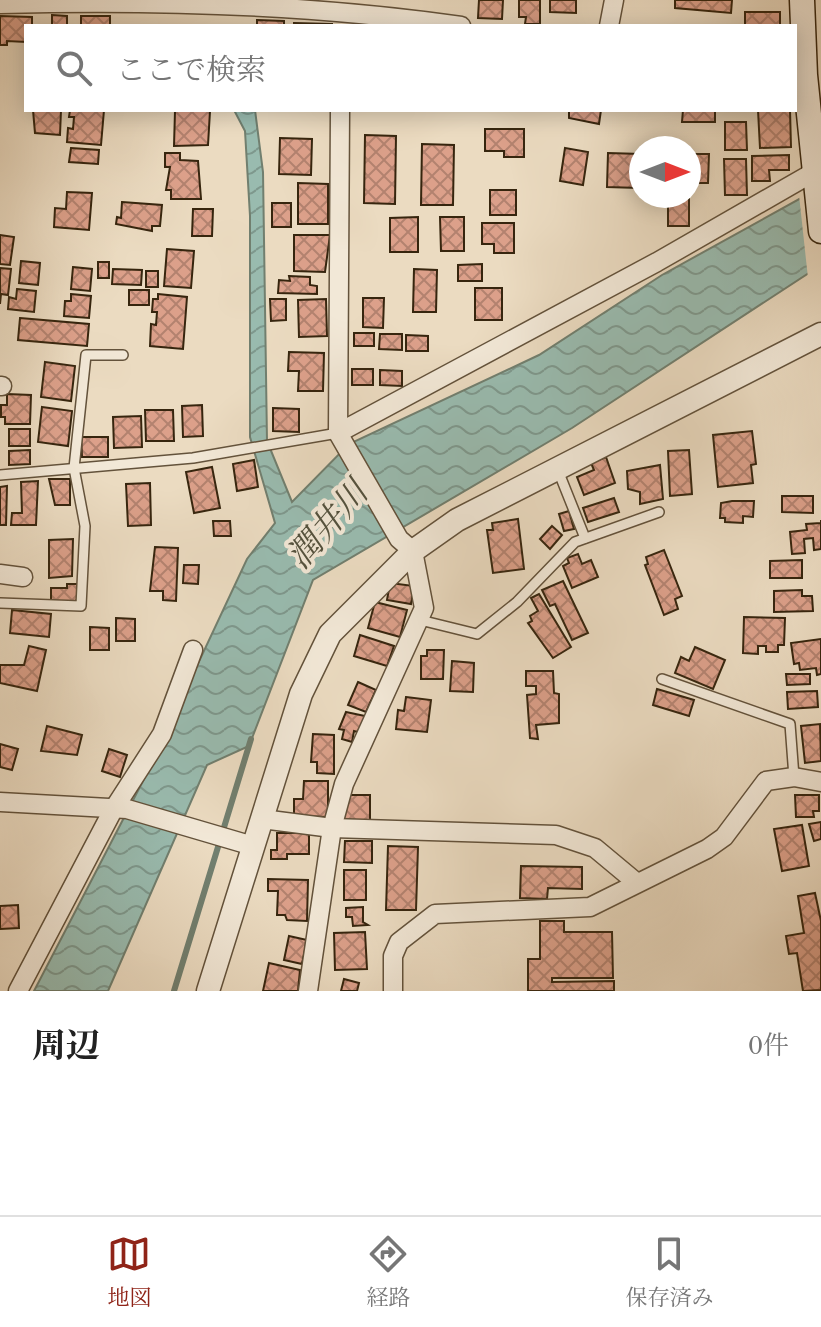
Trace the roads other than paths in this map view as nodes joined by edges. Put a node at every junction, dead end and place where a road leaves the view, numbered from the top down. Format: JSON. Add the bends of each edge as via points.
{"nodes":[{"id":1,"x":614,"y":0,"type":"edge"},
{"id":2,"x":802,"y":0,"type":"edge"},
{"id":3,"x":237,"y":3,"type":"edge"},
{"id":4,"x":0,"y":4,"type":"edge"},
{"id":5,"x":377,"y":7,"type":"edge"},
{"id":6,"x":341,"y":18,"type":"edge"},
{"id":7,"x":452,"y":24,"type":"edge"},
{"id":8,"x":609,"y":24,"type":"edge"},
{"id":9,"x":807,"y":74,"type":"edge"},
{"id":10,"x":340,"y":112,"type":"edge"},
{"id":11,"x":817,"y":173,"type":"edge"},
{"id":12,"x":821,"y":231,"type":"edge"},
{"id":13,"x":821,"y":334,"type":"edge"},
{"id":14,"x":123,"y":355,"type":"dead end"},
{"id":15,"x":338,"y":433,"type":"junction"},
{"id":16,"x":74,"y":468,"type":"junction"},
{"id":17,"x":557,"y":468,"type":"junction"},
{"id":18,"x":0,"y":475,"type":"edge"},
{"id":19,"x":659,"y":512,"type":"dead end"},
{"id":20,"x":585,"y":538,"type":"junction"},
{"id":21,"x":406,"y":545,"type":"junction"},
{"id":22,"x":0,"y":574,"type":"edge"},
{"id":23,"x":23,"y":577,"type":"dead end"},
{"id":24,"x":0,"y":603,"type":"edge"},
{"id":25,"x":420,"y":620,"type":"junction"},
{"id":26,"x":193,"y":650,"type":"dead end"},
{"id":27,"x":662,"y":679,"type":"dead end"},
{"id":28,"x":794,"y":777,"type":"junction"},
{"id":29,"x":821,"y":782,"type":"edge"},
{"id":30,"x":0,"y":802,"type":"edge"},
{"id":31,"x":120,"y":810,"type":"junction"},
{"id":32,"x":262,"y":819,"type":"junction"},
{"id":33,"x":332,"y":828,"type":"junction"},
{"id":34,"x":244,"y":843,"type":"junction"},
{"id":35,"x":637,"y":883,"type":"junction"},
{"id":36,"x":18,"y":991,"type":"edge"},
{"id":37,"x":208,"y":991,"type":"edge"},
{"id":38,"x":308,"y":991,"type":"edge"},
{"id":39,"x":393,"y":991,"type":"edge"}],
"edges":[{"from":1,"to":8,"type":"street"},
{"from":2,"to":9,"type":"main road"},
{"from":3,"to":4,"type":"street"},
{"from":3,"to":6,"type":"street"},
{"from":5,"to":6,"type":"street"},
{"from":5,"to":7,"type":"street"},
{"from":9,"to":11,"type":"main road"},
{"from":10,"to":15,"type":"street"},
{"from":11,"to":12,"type":"main road"},
{"from":11,"to":15,"type":"street"},
{"from":13,"to":17,"type":"street"},
{"from":14,"to":16,"type":"lane","via":[[86,355]]},
{"from":15,"to":16,"type":"lane","via":[[193,458]]},
{"from":15,"to":21,"type":"street"},
{"from":16,"to":18,"type":"lane"},
{"from":16,"to":24,"type":"lane","via":[[85,526],[81,606]]},
{"from":17,"to":20,"type":"lane"},
{"from":17,"to":21,"type":"street"},
{"from":19,"to":20,"type":"lane"},
{"from":20,"to":25,"type":"lane","via":[[477,634]]},
{"from":21,"to":25,"type":"street","via":[[424,608]]},
{"from":21,"to":32,"type":"street","via":[[330,634],[301,694]]},
{"from":22,"to":23,"type":"street"},
{"from":25,"to":33,"type":"street","via":[[344,784]]},
{"from":26,"to":31,"type":"street","via":[[162,734]]},
{"from":27,"to":28,"type":"lane","via":[[790,724]]},
{"from":28,"to":29,"type":"street"},
{"from":28,"to":35,"type":"street","via":[[766,781],[724,837]]},
{"from":30,"to":31,"type":"street"},
{"from":31,"to":34,"type":"street"},
{"from":31,"to":36,"type":"street"},
{"from":32,"to":33,"type":"street"},
{"from":32,"to":34,"type":"street"},
{"from":33,"to":35,"type":"street","via":[[556,835],[595,848]]},
{"from":33,"to":38,"type":"street"},
{"from":34,"to":37,"type":"street"},
{"from":35,"to":39,"type":"street","via":[[590,907],[435,914],[399,942],[393,956]]}]}
